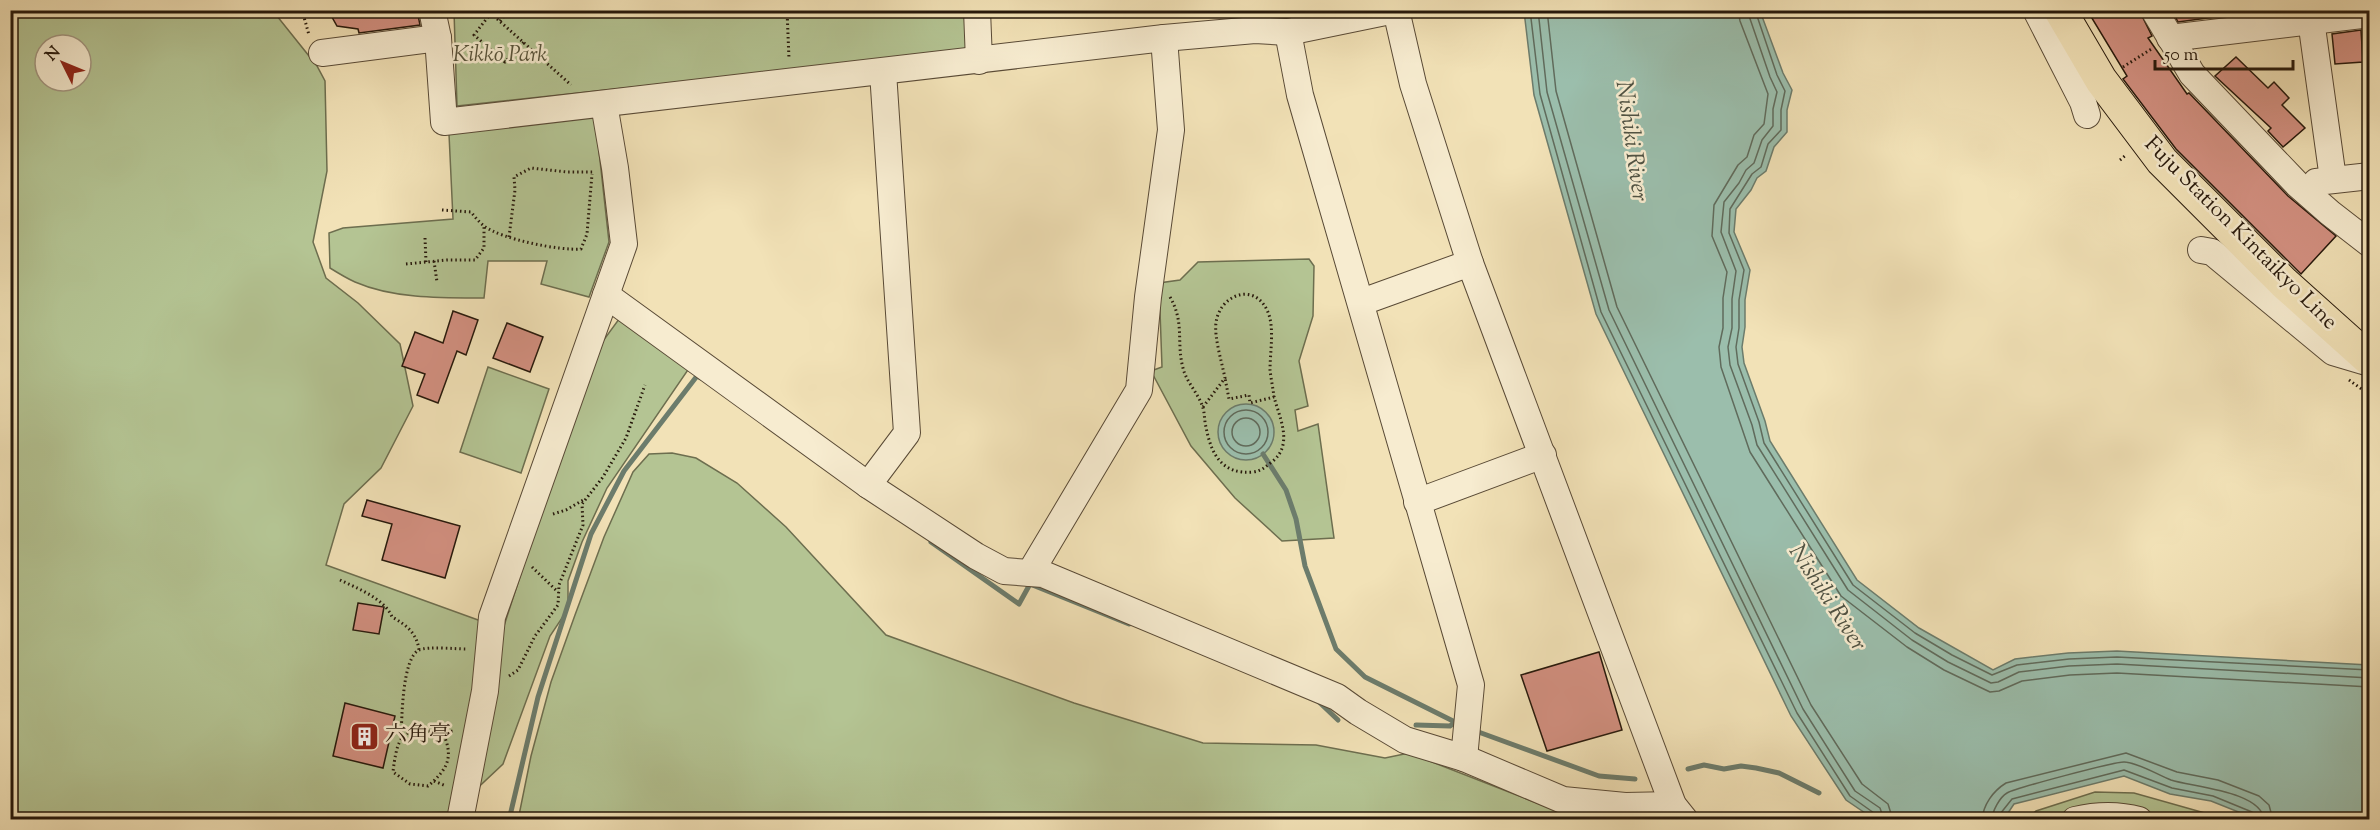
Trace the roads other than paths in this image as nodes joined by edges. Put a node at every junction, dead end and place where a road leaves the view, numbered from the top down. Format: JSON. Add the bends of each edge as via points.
{"nodes":[{"id":1,"x":432,"y":10,"type":"edge"},
{"id":2,"x":977,"y":10,"type":"edge"},
{"id":3,"x":1395,"y":10,"type":"edge"},
{"id":4,"x":2036,"y":10,"type":"edge"},
{"id":5,"x":2060,"y":10,"type":"edge"},
{"id":6,"x":2154,"y":10,"type":"edge"},
{"id":7,"x":2370,"y":14,"type":"edge"},
{"id":8,"x":1255,"y":20,"type":"edge"},
{"id":9,"x":2311,"y":20,"type":"junction"},
{"id":10,"x":1288,"y":32,"type":"junction"},
{"id":11,"x":438,"y":38,"type":"junction"},
{"id":12,"x":1164,"y":38,"type":"junction"},
{"id":13,"x":2170,"y":38,"type":"junction"},
{"id":14,"x":322,"y":53,"type":"dead end"},
{"id":15,"x":980,"y":61,"type":"junction"},
{"id":16,"x":883,"y":72,"type":"junction"},
{"id":17,"x":604,"y":104,"type":"junction"},
{"id":18,"x":2087,"y":115,"type":"dead end"},
{"id":19,"x":2370,"y":176,"type":"edge"},
{"id":20,"x":2332,"y":179,"type":"junction"},
{"id":21,"x":2298,"y":185,"type":"junction"},
{"id":22,"x":2370,"y":244,"type":"edge"},
{"id":23,"x":2201,"y":250,"type":"dead end"},
{"id":24,"x":1470,"y":263,"type":"junction"},
{"id":25,"x":606,"y":294,"type":"junction"},
{"id":26,"x":1362,"y":302,"type":"junction"},
{"id":27,"x":2370,"y":362,"type":"edge"},
{"id":28,"x":1543,"y":455,"type":"junction"},
{"id":29,"x":868,"y":484,"type":"junction"},
{"id":30,"x":1417,"y":502,"type":"junction"},
{"id":31,"x":1030,"y":573,"type":"junction"},
{"id":32,"x":1464,"y":758,"type":"junction"},
{"id":33,"x":1679,"y":812,"type":"edge"},
{"id":34,"x":460,"y":819,"type":"edge"},
{"id":35,"x":2075,"y":819,"type":"edge"},
{"id":36,"x":2139,"y":819,"type":"edge"}],
"edges":[{"from":1,"to":11,"type":"street"},
{"from":2,"to":15,"type":"street"},
{"from":3,"to":10,"type":"street"},
{"from":3,"to":24,"type":"street","via":[[1413,84]]},
{"from":4,"to":18,"type":"street"},
{"from":5,"to":27,"type":"main road","name":"Fuju Station Kintaikyo Line","via":[[2101,80],[2162,161]]},
{"from":6,"to":13,"type":"street"},
{"from":7,"to":9,"type":"street"},
{"from":8,"to":10,"type":"street"},
{"from":8,"to":12,"type":"street"},
{"from":9,"to":13,"type":"street"},
{"from":9,"to":20,"type":"street"},
{"from":10,"to":26,"type":"street","via":[[1300,94]]},
{"from":11,"to":14,"type":"street"},
{"from":11,"to":17,"type":"street","via":[[444,122]]},
{"from":12,"to":15,"type":"street"},
{"from":12,"to":31,"type":"street","via":[[1171,130],[1139,390]]},
{"from":13,"to":21,"type":"street","via":[[2192,74]]},
{"from":15,"to":16,"type":"street"},
{"from":16,"to":17,"type":"street"},
{"from":16,"to":29,"type":"street","via":[[907,433]]},
{"from":17,"to":25,"type":"street","via":[[604,170],[624,244]]},
{"from":19,"to":20,"type":"street"},
{"from":20,"to":21,"type":"street"},
{"from":21,"to":22,"type":"street"},
{"from":23,"to":27,"type":"street","via":[[2212,252],[2333,352]]},
{"from":24,"to":26,"type":"street"},
{"from":24,"to":28,"type":"street"},
{"from":25,"to":29,"type":"street"},
{"from":25,"to":34,"type":"street","via":[[492,617],[482,703]]},
{"from":26,"to":30,"type":"street"},
{"from":28,"to":30,"type":"street"},
{"from":28,"to":33,"type":"street"},
{"from":29,"to":31,"type":"street","via":[[976,556],[1004,571]]},
{"from":30,"to":32,"type":"street","via":[[1471,685]]},
{"from":31,"to":32,"type":"street","via":[[1043,574],[1282,672],[1337,697],[1406,740]]},
{"from":32,"to":33,"type":"street","via":[[1563,800]]},
{"from":35,"to":36,"type":"street","via":[[2093,815]]}]}
